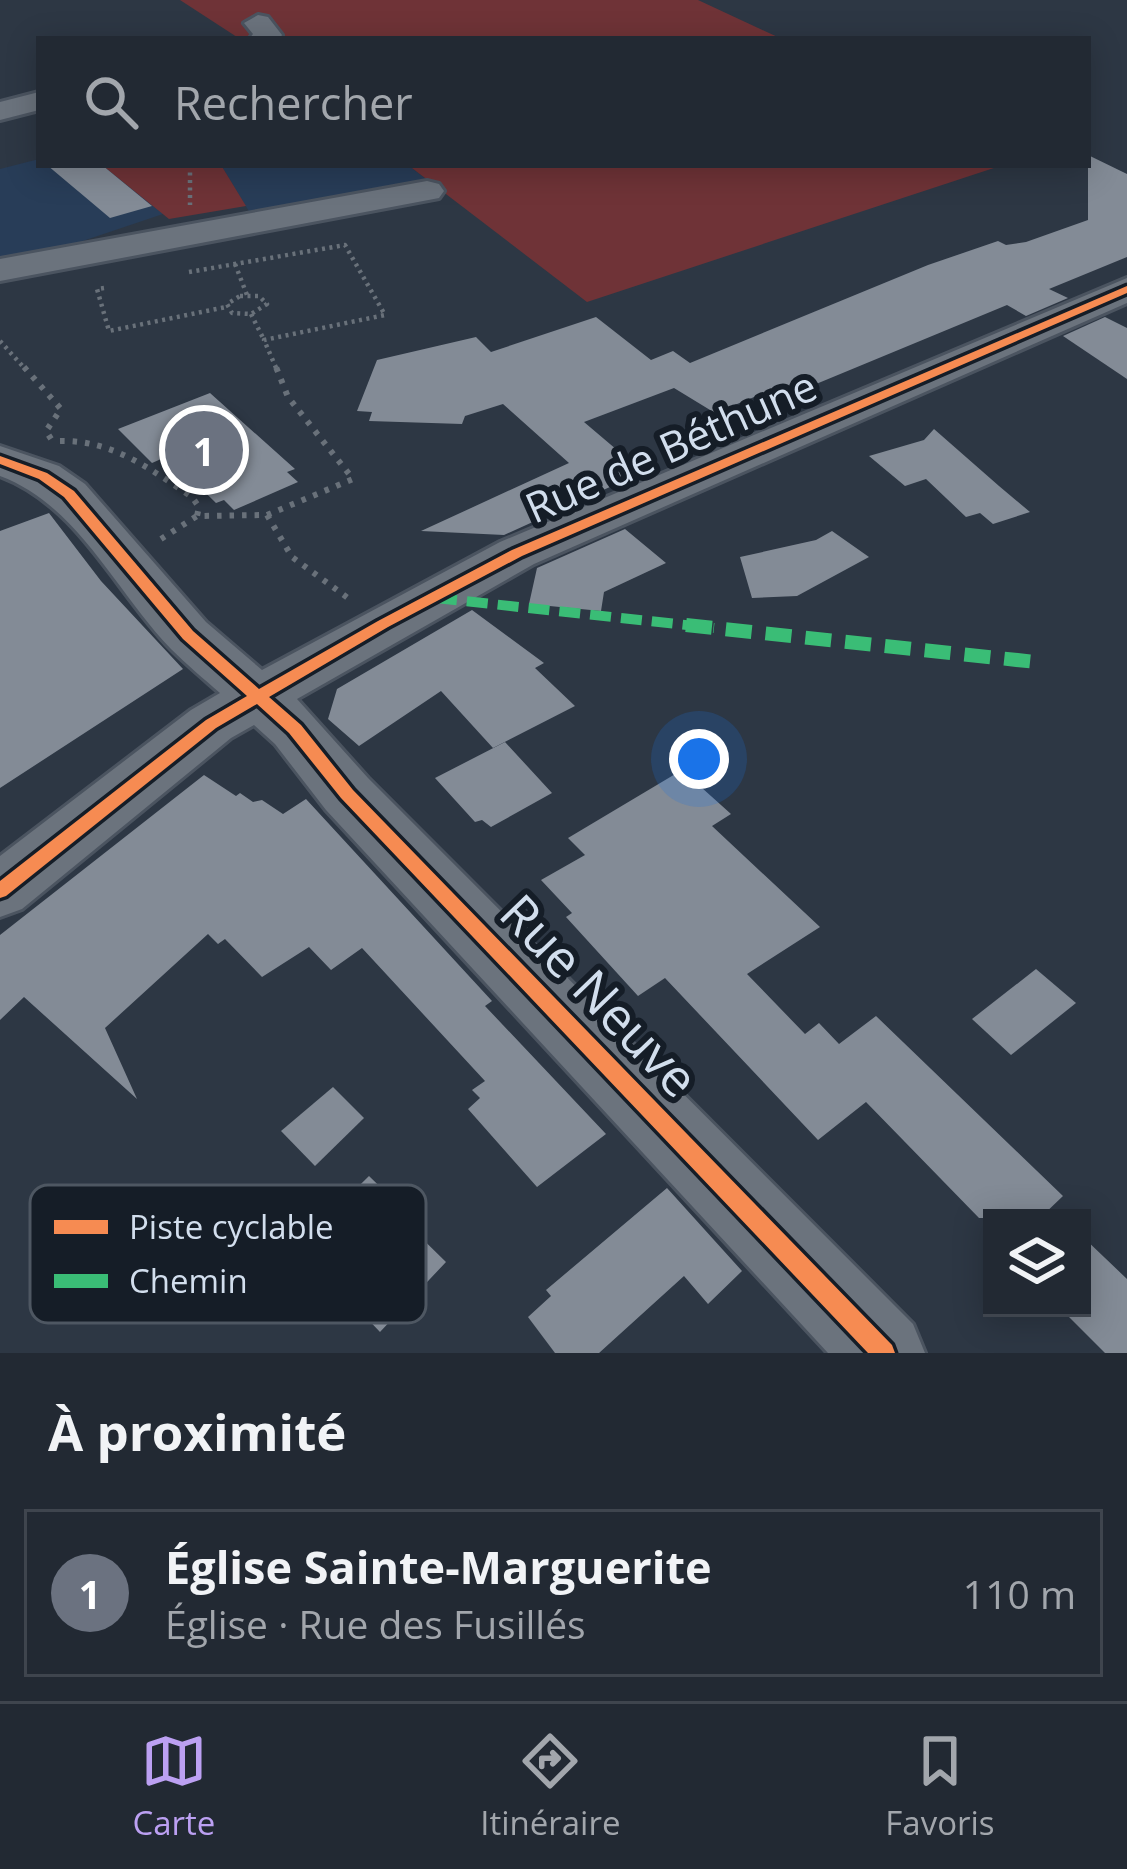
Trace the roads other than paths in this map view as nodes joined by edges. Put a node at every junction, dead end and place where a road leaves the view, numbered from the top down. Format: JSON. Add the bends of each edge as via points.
{"nodes":[{"id":1,"x":36,"y":101,"type":"edge"},
{"id":2,"x":0,"y":111,"type":"edge"},
{"id":3,"x":427,"y":191,"type":"dead end"},
{"id":4,"x":0,"y":270,"type":"edge"},
{"id":5,"x":1127,"y":290,"type":"edge"},
{"id":6,"x":32,"y":459,"type":"edge"},
{"id":7,"x":256,"y":696,"type":"junction"},
{"id":8,"x":0,"y":891,"type":"edge"},
{"id":9,"x":884,"y":1353,"type":"edge"}],
"edges":[{"from":1,"to":2,"type":"street"},
{"from":3,"to":4,"type":"street"},
{"from":5,"to":7,"type":"street","name":"Rue de Béthune","via":[[517,553]]},
{"from":6,"to":7,"type":"street","name":"Rue Neuve","via":[[188,635]]},
{"from":7,"to":8,"type":"street","name":"Rue de Béthune"},
{"from":7,"to":9,"type":"street","name":"Rue Neuve"}]}
